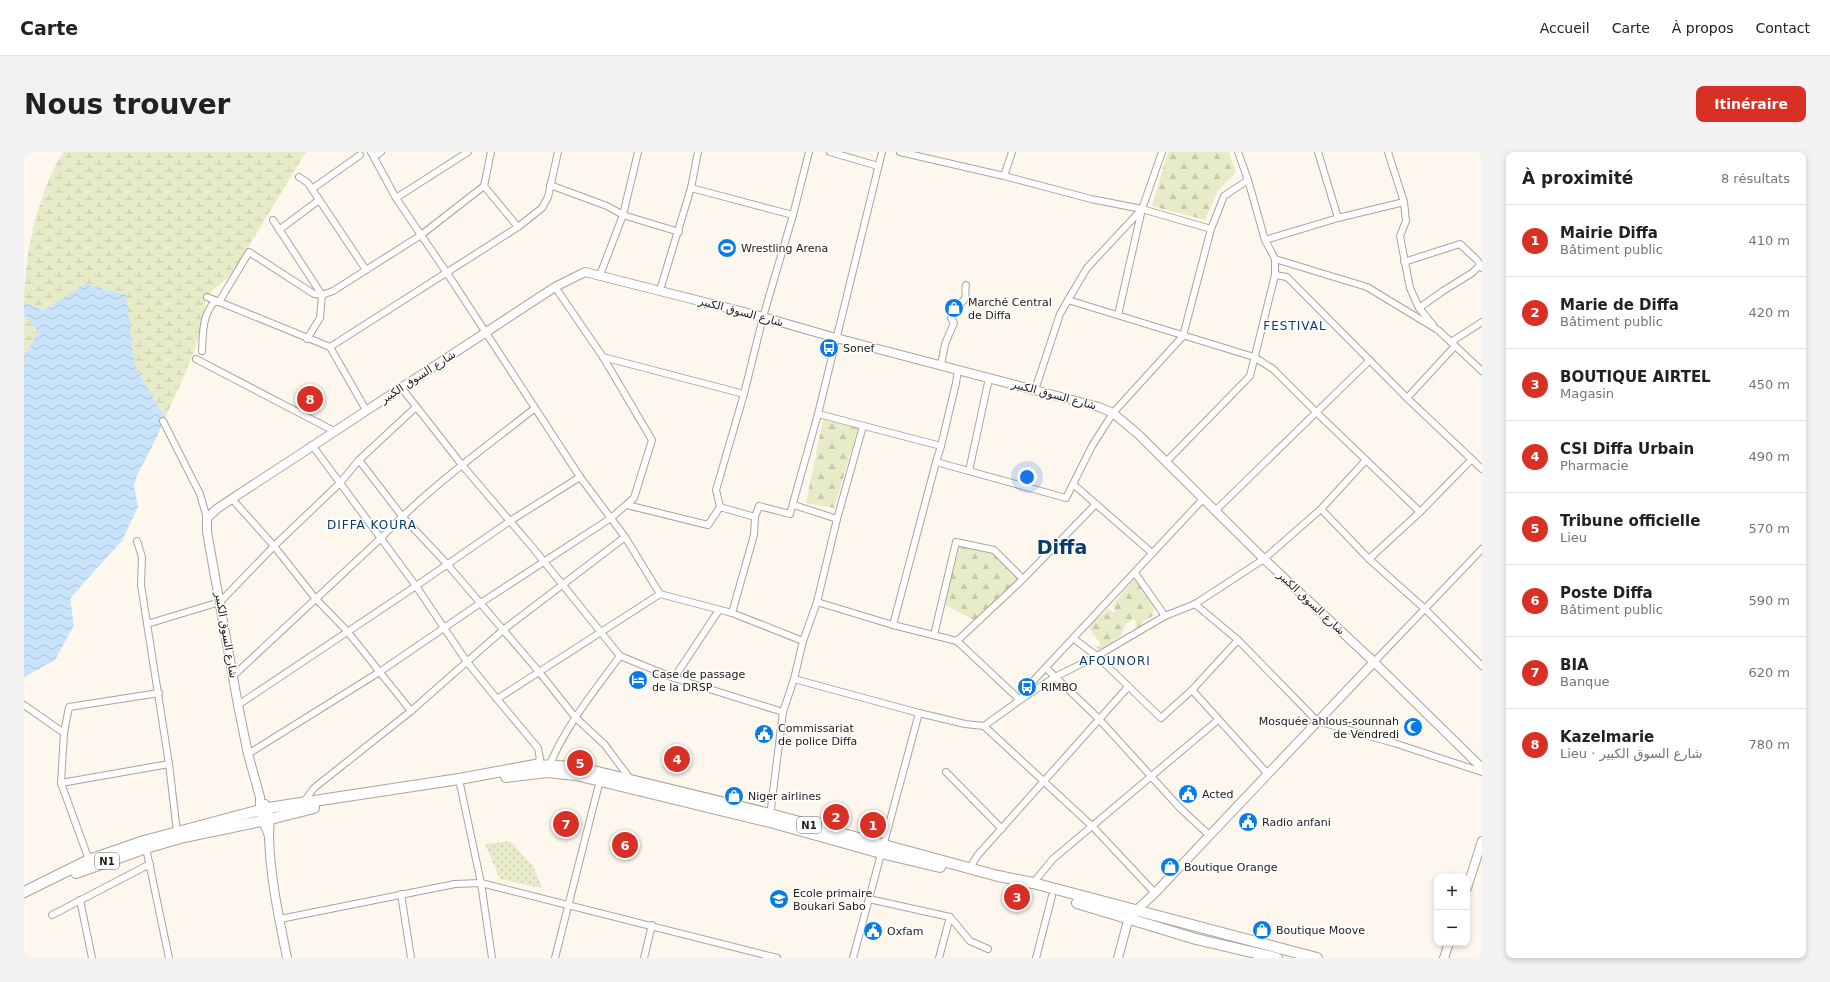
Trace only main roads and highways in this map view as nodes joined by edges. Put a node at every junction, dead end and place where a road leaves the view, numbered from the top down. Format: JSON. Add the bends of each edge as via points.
{"nodes":[{"id":1,"x":770,"y":818,"type":"junction"},
{"id":2,"x":882,"y":849,"type":"junction"},
{"id":3,"x":24,"y":892,"type":"edge"},
{"id":4,"x":24,"y":899,"type":"edge"},
{"id":5,"x":1132,"y":914,"type":"junction"},
{"id":6,"x":1277,"y":958,"type":"edge"},
{"id":7,"x":1317,"y":958,"type":"edge"}],
"edges":[{"from":1,"to":2,"type":"highway","number":"N1"},
{"from":1,"to":3,"type":"highway","number":"N1","via":[[577,767],[535,764],[459,779],[264,809],[144,841],[89,860]]},
{"from":1,"to":4,"type":"highway","number":"N1","via":[[576,775],[547,772],[526,774],[310,808],[266,820],[217,829],[146,848],[78,872]]},
{"from":2,"to":5,"type":"highway","number":"N1","via":[[1052,896]]},
{"from":2,"to":5,"type":"highway","number":"N1","via":[[1033,883]]},
{"from":5,"to":6,"type":"highway","number":"N1","via":[[1196,939]]},
{"from":5,"to":7,"type":"highway","number":"N1"}]}
